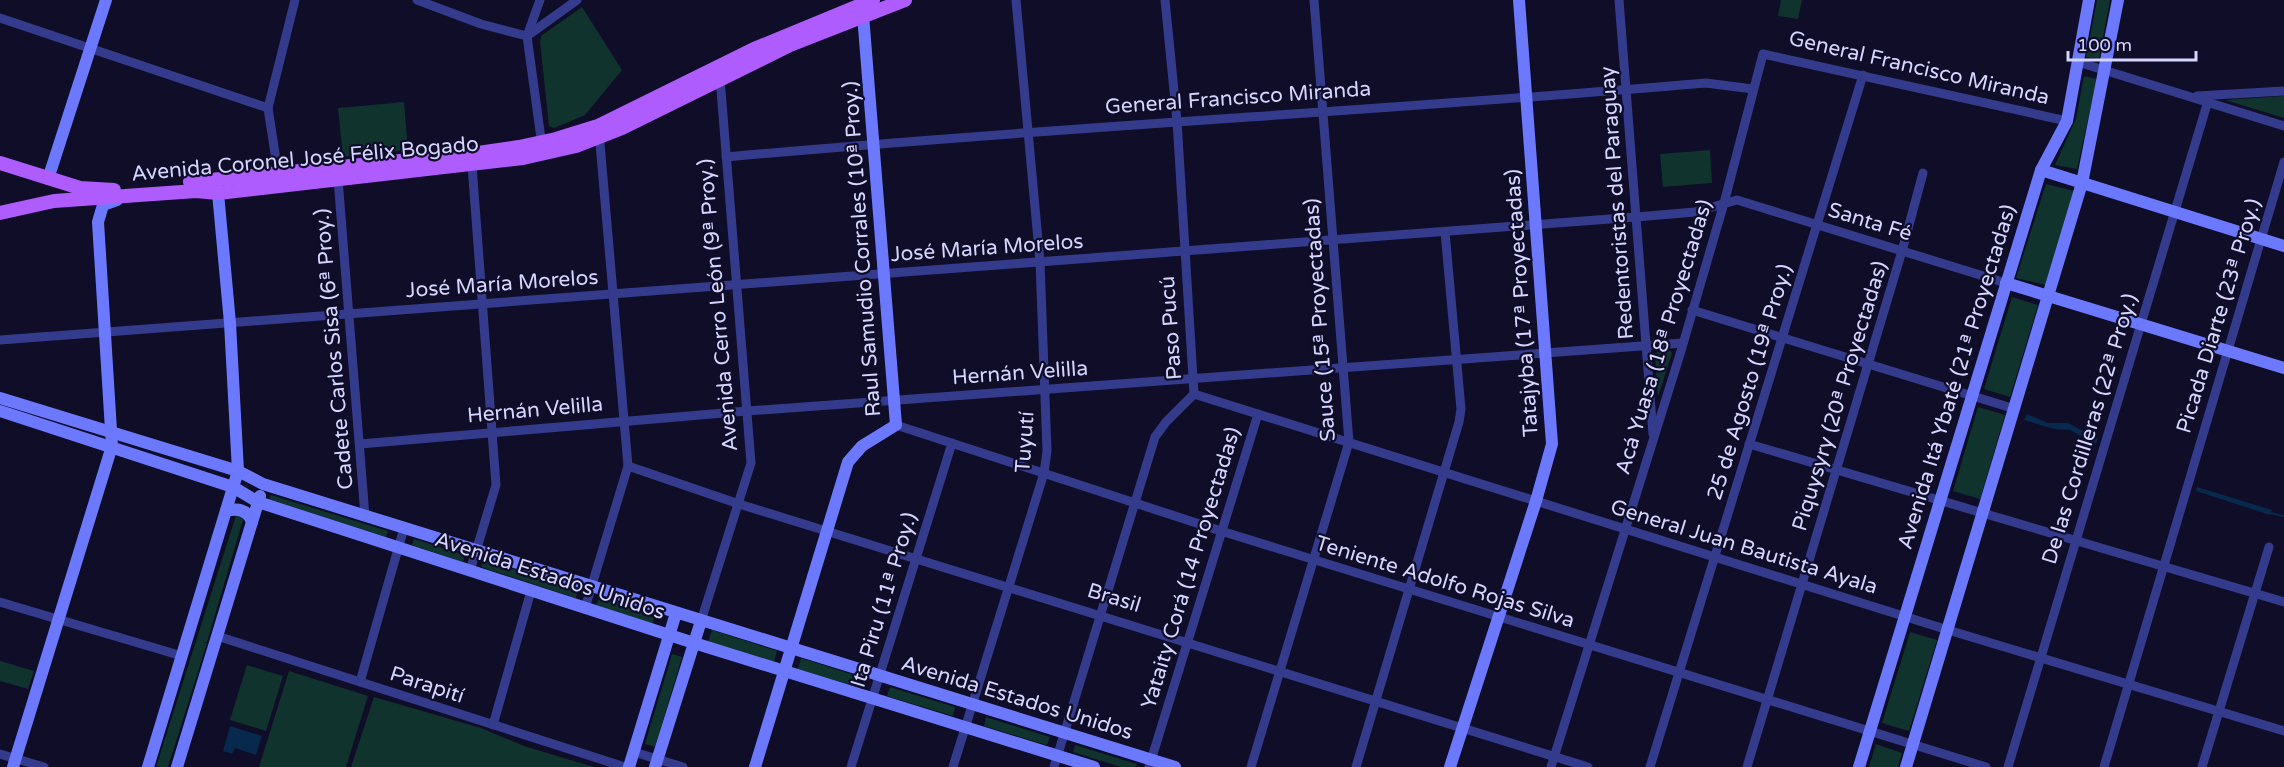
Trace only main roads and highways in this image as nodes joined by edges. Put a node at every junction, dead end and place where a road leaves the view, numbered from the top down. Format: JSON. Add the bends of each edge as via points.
{"nodes":[{"id":1,"x":106,"y":0,"type":"edge"},
{"id":2,"x":873,"y":0,"type":"edge"},
{"id":3,"x":905,"y":0,"type":"edge"},
{"id":4,"x":1519,"y":0,"type":"edge"},
{"id":5,"x":2089,"y":0,"type":"edge"},
{"id":6,"x":2118,"y":0,"type":"edge"},
{"id":7,"x":863,"y":15,"type":"junction"},
{"id":8,"x":599,"y":132,"type":"junction"},
{"id":9,"x":542,"y":148,"type":"junction"},
{"id":10,"x":0,"y":163,"type":"edge"},
{"id":11,"x":2041,"y":170,"type":"junction"},
{"id":12,"x":233,"y":178,"type":"junction"},
{"id":13,"x":48,"y":179,"type":"junction"},
{"id":14,"x":2082,"y":183,"type":"junction"},
{"id":15,"x":218,"y":193,"type":"junction"},
{"id":16,"x":124,"y":198,"type":"junction"},
{"id":17,"x":54,"y":201,"type":"junction"},
{"id":18,"x":0,"y":213,"type":"edge"},
{"id":19,"x":2284,"y":246,"type":"edge"},
{"id":20,"x":2006,"y":284,"type":"junction"},
{"id":21,"x":2050,"y":296,"type":"junction"},
{"id":22,"x":2284,"y":368,"type":"edge"},
{"id":23,"x":0,"y":398,"type":"edge"},
{"id":24,"x":0,"y":411,"type":"edge"},
{"id":25,"x":113,"y":431,"type":"junction"},
{"id":26,"x":112,"y":446,"type":"junction"},
{"id":27,"x":238,"y":471,"type":"junction"},
{"id":28,"x":263,"y":484,"type":"junction"},
{"id":29,"x":233,"y":487,"type":"junction"},
{"id":30,"x":258,"y":502,"type":"junction"},
{"id":31,"x":226,"y":511,"type":"junction"},
{"id":32,"x":252,"y":522,"type":"junction"},
{"id":33,"x":676,"y":613,"type":"junction"},
{"id":34,"x":701,"y":621,"type":"junction"},
{"id":35,"x":669,"y":635,"type":"junction"},
{"id":36,"x":694,"y":643,"type":"junction"},
{"id":37,"x":791,"y":649,"type":"junction"},
{"id":38,"x":784,"y":671,"type":"junction"},
{"id":39,"x":1055,"y":761,"type":"edge"},
{"id":40,"x":14,"y":763,"type":"edge"},
{"id":41,"x":656,"y":763,"type":"edge"},
{"id":42,"x":1150,"y":763,"type":"edge"},
{"id":43,"x":148,"y":767,"type":"edge"},
{"id":44,"x":177,"y":767,"type":"edge"},
{"id":45,"x":627,"y":767,"type":"edge"},
{"id":46,"x":755,"y":767,"type":"edge"},
{"id":47,"x":1094,"y":767,"type":"edge"},
{"id":48,"x":1175,"y":767,"type":"edge"},
{"id":49,"x":1450,"y":767,"type":"edge"},
{"id":50,"x":1859,"y":767,"type":"edge"},
{"id":51,"x":1906,"y":767,"type":"edge"}],
"edges":[{"from":1,"to":13,"type":"main road"},
{"from":2,"to":8,"type":"main road","name":"Avenida Coronel José Félix Bogado","via":[[754,49]]},
{"from":3,"to":7,"type":"main road","name":"Avenida Coronel José Félix Bogado"},
{"from":4,"to":49,"type":"main road","name":"Tatajyba (17ª Proyectadas)","via":[[1552,444]]},
{"from":5,"to":11,"type":"main road","name":"Avenida Itá Ybaté (21ª Proyectadas)","via":[[2067,121]]},
{"from":6,"to":14,"type":"main road"},
{"from":7,"to":8,"type":"main road","name":"Avenida Coronel José Félix Bogado"},
{"from":7,"to":37,"type":"main road","name":"Raul Samudio Corrales (10ª Proy.)","via":[[896,425],[852,455]]},
{"from":8,"to":9,"type":"main road","name":"Avenida Coronel José Félix Bogado"},
{"from":9,"to":12,"type":"main road","name":"Avenida Coronel José Félix Bogado"},
{"from":9,"to":15,"type":"main road","name":"Avenida Coronel José Félix Bogado","via":[[472,165]]},
{"from":10,"to":13,"type":"main road"},
{"from":11,"to":14,"type":"main road"},
{"from":11,"to":20,"type":"main road","name":"Avenida Itá Ybaté (21ª Proyectadas)"},
{"from":12,"to":13,"type":"main road","name":"Avenida Coronel José Félix Bogado","via":[[107,191]]},
{"from":12,"to":15,"type":"main road"},
{"from":13,"to":17,"type":"main road","via":[[46,190]]},
{"from":14,"to":19,"type":"main road"},
{"from":14,"to":21,"type":"main road"},
{"from":15,"to":16,"type":"main road","name":"Avenida Coronel José Félix Bogado","via":[[196,191]]},
{"from":15,"to":27,"type":"main road"},
{"from":16,"to":17,"type":"main road","name":"Avenida Coronel José Félix Bogado"},
{"from":16,"to":25,"type":"main road","via":[[103,205],[98,217]]},
{"from":17,"to":18,"type":"main road","name":"Avenida Coronel José Félix Bogado"},
{"from":20,"to":21,"type":"main road"},
{"from":20,"to":50,"type":"main road","name":"Avenida Itá Ybaté (21ª Proyectadas)"},
{"from":21,"to":22,"type":"main road"},
{"from":21,"to":51,"type":"main road"},
{"from":23,"to":25,"type":"main road"},
{"from":24,"to":26,"type":"main road","name":"Avenida Estados Unidos"},
{"from":25,"to":26,"type":"main road"},
{"from":25,"to":27,"type":"main road"},
{"from":26,"to":29,"type":"main road","name":"Avenida Estados Unidos"},
{"from":26,"to":40,"type":"main road"},
{"from":27,"to":28,"type":"main road","name":"Avenida Estados Unidos"},
{"from":27,"to":29,"type":"main road"},
{"from":28,"to":30,"type":"main road"},
{"from":28,"to":33,"type":"main road","name":"Avenida Estados Unidos"},
{"from":29,"to":30,"type":"main road","name":"Avenida Estados Unidos"},
{"from":29,"to":31,"type":"main road"},
{"from":30,"to":32,"type":"main road"},
{"from":30,"to":35,"type":"main road","name":"Avenida Estados Unidos"},
{"from":31,"to":32,"type":"main road","via":[[243,511]]},
{"from":31,"to":43,"type":"main road"},
{"from":32,"to":44,"type":"main road"},
{"from":33,"to":34,"type":"main road","name":"Avenida Estados Unidos"},
{"from":33,"to":35,"type":"main road"},
{"from":34,"to":36,"type":"main road","name":"Avenida Cerro León (9ª Proy.)"},
{"from":34,"to":37,"type":"main road","name":"Avenida Estados Unidos"},
{"from":35,"to":36,"type":"main road","name":"Avenida Estados Unidos"},
{"from":35,"to":45,"type":"main road"},
{"from":36,"to":38,"type":"main road","name":"Avenida Estados Unidos"},
{"from":36,"to":41,"type":"main road","name":"Avenida Cerro León (9ª Proy.)"},
{"from":37,"to":38,"type":"main road","name":"Raul Samudio Corrales (10ª Proy.)"},
{"from":37,"to":42,"type":"main road","name":"Avenida Estados Unidos"},
{"from":38,"to":39,"type":"main road","name":"Avenida Estados Unidos","via":[[966,727]]},
{"from":38,"to":46,"type":"main road","name":"Raul Samudio Corrales (10ª Proy.)"},
{"from":39,"to":47,"type":"main road","name":"Avenida Estados Unidos"},
{"from":42,"to":48,"type":"main road","name":"Avenida Estados Unidos"}]}
